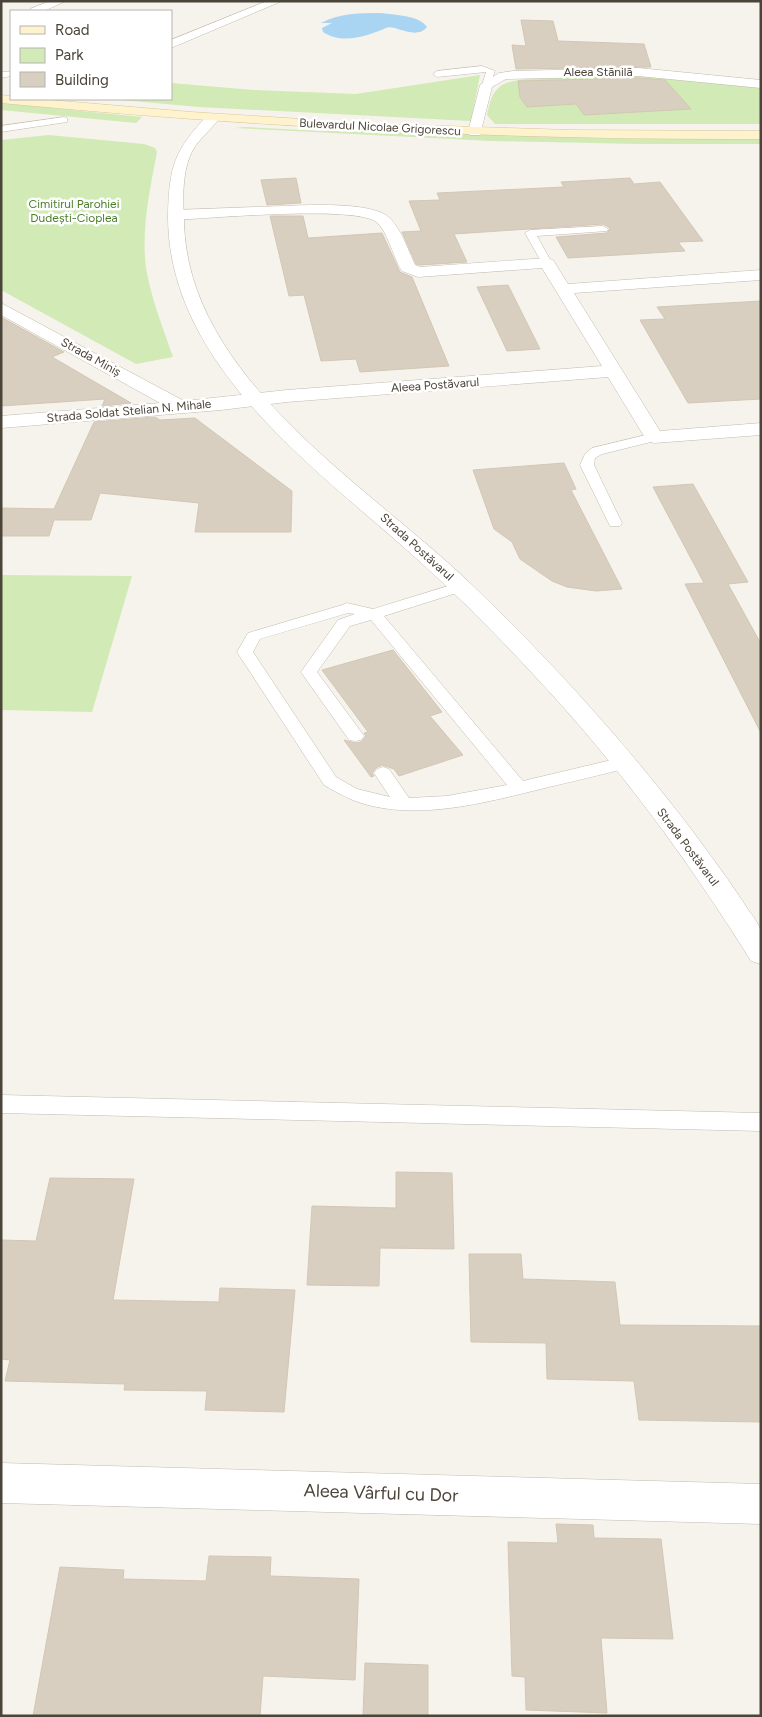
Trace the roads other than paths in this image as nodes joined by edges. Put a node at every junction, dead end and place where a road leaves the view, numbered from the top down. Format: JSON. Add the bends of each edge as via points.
{"nodes":[{"id":1,"x":61,"y":1,"type":"edge"},
{"id":2,"x":277,"y":1,"type":"edge"},
{"id":3,"x":37,"y":10,"type":"edge"},
{"id":4,"x":172,"y":44,"type":"edge"},
{"id":5,"x":436,"y":74,"type":"dead end"},
{"id":6,"x":761,"y":84,"type":"edge"},
{"id":7,"x":486,"y":85,"type":"junction"},
{"id":8,"x":22,"y":100,"type":"edge"},
{"id":9,"x":10,"y":114,"type":"dead end"},
{"id":10,"x":213,"y":118,"type":"junction"},
{"id":11,"x":69,"y":121,"type":"joint"},
{"id":12,"x":1,"y":129,"type":"edge"},
{"id":13,"x":179,"y":131,"type":"dead end"},
{"id":14,"x":199,"y":132,"type":"junction"},
{"id":15,"x":475,"y":132,"type":"junction"},
{"id":16,"x":217,"y":133,"type":"dead end"},
{"id":17,"x":761,"y":135,"type":"edge"},
{"id":18,"x":175,"y":215,"type":"junction"},
{"id":19,"x":603,"y":228,"type":"dead end"},
{"id":20,"x":547,"y":263,"type":"junction"},
{"id":21,"x":761,"y":275,"type":"edge"},
{"id":22,"x":562,"y":289,"type":"junction"},
{"id":23,"x":1,"y":308,"type":"edge"},
{"id":24,"x":613,"y":371,"type":"junction"},
{"id":25,"x":256,"y":400,"type":"junction"},
{"id":26,"x":180,"y":407,"type":"junction"},
{"id":27,"x":1,"y":422,"type":"edge"},
{"id":28,"x":761,"y":429,"type":"edge"},
{"id":29,"x":654,"y":437,"type":"junction"},
{"id":30,"x":615,"y":523,"type":"dead end"},
{"id":31,"x":461,"y":587,"type":"junction"},
{"id":32,"x":374,"y":614,"type":"junction"},
{"id":33,"x":355,"y":736,"type":"dead end"},
{"id":34,"x":624,"y":764,"type":"junction"},
{"id":35,"x":383,"y":773,"type":"dead end"},
{"id":36,"x":519,"y":788,"type":"junction"},
{"id":37,"x":404,"y":804,"type":"junction"},
{"id":38,"x":761,"y":953,"type":"edge"},
{"id":39,"x":1,"y":1104,"type":"edge"},
{"id":40,"x":761,"y":1122,"type":"edge"},
{"id":41,"x":1,"y":1483,"type":"edge"},
{"id":42,"x":761,"y":1504,"type":"edge"}],
"edges":[{"from":1,"to":3,"type":"street"},
{"from":2,"to":4,"type":"street"},
{"from":5,"to":7,"type":"lane","via":[[482,68],[491,71]]},
{"from":6,"to":7,"type":"street","name":"Aleea Stănilă","via":[[624,72],[513,74]]},
{"from":7,"to":15,"type":"street"},
{"from":8,"to":10,"type":"main road","name":"Bulevardul Nicolae Grigorescu"},
{"from":9,"to":11,"type":"main road"},
{"from":10,"to":14,"type":"street","name":"Strada Postăvarul"},
{"from":10,"to":15,"type":"main road","name":"Bulevardul Nicolae Grigorescu"},
{"from":11,"to":12,"type":"lane"},
{"from":13,"to":14,"type":"main road"},
{"from":14,"to":16,"type":"main road"},
{"from":14,"to":18,"type":"street","name":"Strada Postăvarul","via":[[181,157]]},
{"from":15,"to":17,"type":"main road","name":"Bulevardul Nicolae Grigorescu"},
{"from":18,"to":20,"type":"street","via":[[351,210],[380,218],[412,270]]},
{"from":18,"to":25,"type":"street","name":"Strada Postăvarul","via":[[180,267],[194,308],[221,355]]},
{"from":19,"to":20,"type":"lane","via":[[530,233]]},
{"from":20,"to":22,"type":"street"},
{"from":21,"to":22,"type":"street"},
{"from":22,"to":24,"type":"street"},
{"from":23,"to":26,"type":"street","name":"Strada Miniș"},
{"from":24,"to":25,"type":"street","name":"Aleea Postăvarul"},
{"from":24,"to":29,"type":"street"},
{"from":25,"to":26,"type":"street","name":"Strada Soldat Stelian N. Mihale"},
{"from":25,"to":31,"type":"street","name":"Strada Postăvarul","via":[[298,442]]},
{"from":26,"to":27,"type":"street","name":"Strada Soldat Stelian N. Mihale"},
{"from":28,"to":29,"type":"street"},
{"from":29,"to":30,"type":"lane","via":[[597,451],[587,459]]},
{"from":31,"to":32,"type":"lane"},
{"from":31,"to":34,"type":"street","name":"Strada Postăvarul","via":[[561,690]]},
{"from":32,"to":33,"type":"lane","via":[[344,623],[309,672]]},
{"from":32,"to":36,"type":"lane"},
{"from":32,"to":37,"type":"lane","via":[[347,608],[254,636],[245,652],[330,782],[343,792]]},
{"from":34,"to":36,"type":"lane"},
{"from":34,"to":38,"type":"street","name":"Strada Postăvarul","via":[[721,890]]},
{"from":35,"to":37,"type":"lane"},
{"from":36,"to":37,"type":"lane","via":[[436,804]]},
{"from":39,"to":40,"type":"lane"},
{"from":41,"to":42,"type":"street","name":"Aleea Vârful cu Dor"}]}
